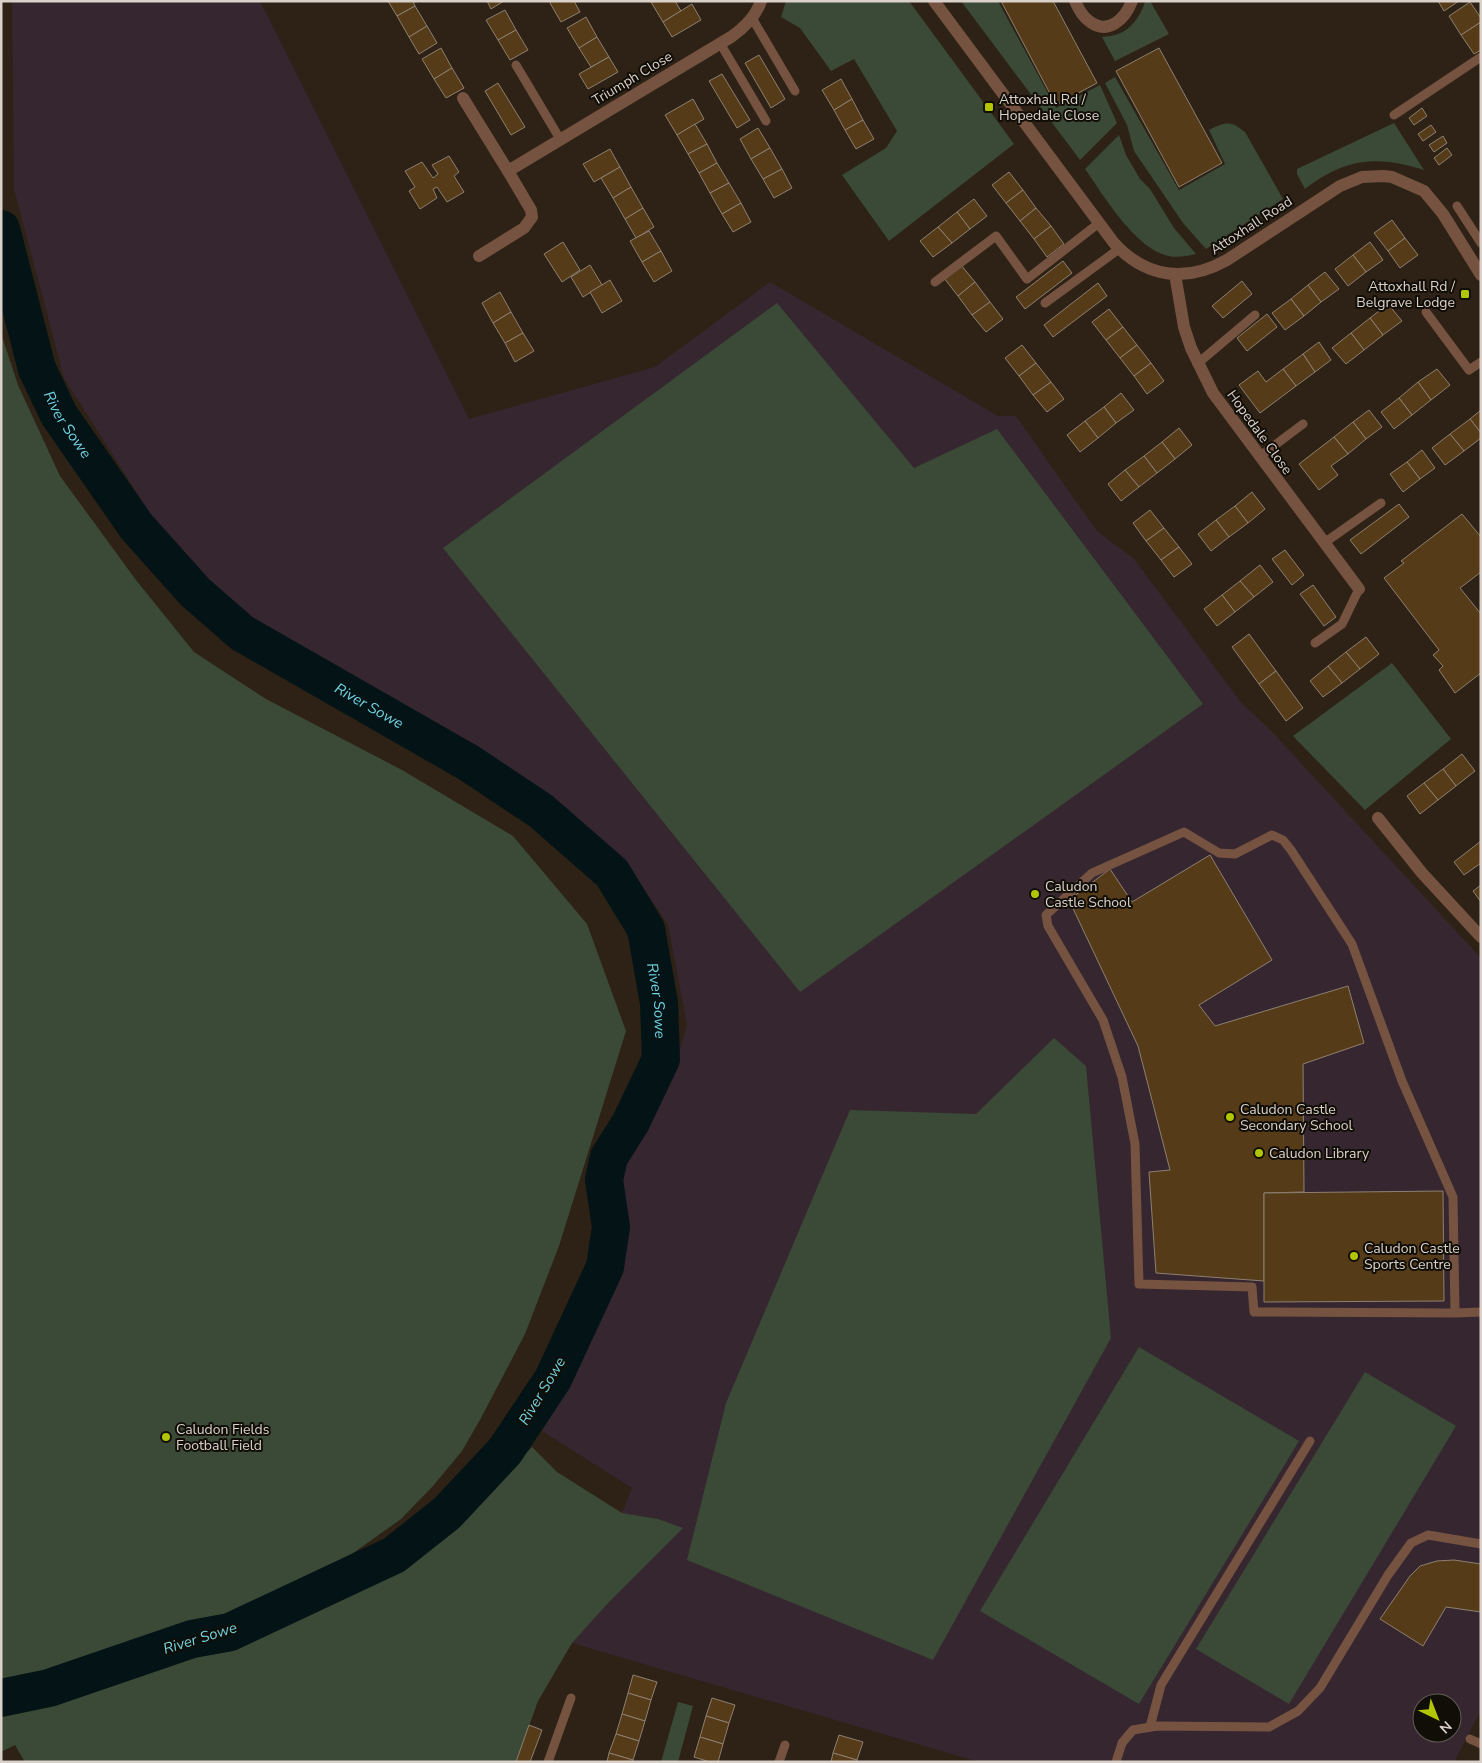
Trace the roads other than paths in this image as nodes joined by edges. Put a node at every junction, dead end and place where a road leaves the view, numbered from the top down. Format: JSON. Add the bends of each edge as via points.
{"nodes":[{"id":1,"x":761,"y":1,"type":"edge"},
{"id":2,"x":934,"y":1,"type":"edge"},
{"id":3,"x":1075,"y":1,"type":"edge"},
{"id":4,"x":1132,"y":1,"type":"edge"},
{"id":5,"x":752,"y":18,"type":"junction"},
{"id":6,"x":720,"y":43,"type":"junction"},
{"id":7,"x":1481,"y":58,"type":"edge"},
{"id":8,"x":516,"y":65,"type":"dead end"},
{"id":9,"x":795,"y":90,"type":"dead end"},
{"id":10,"x":463,"y":98,"type":"dead end"},
{"id":11,"x":1394,"y":115,"type":"dead end"},
{"id":12,"x":766,"y":121,"type":"dead end"},
{"id":13,"x":560,"y":139,"type":"junction"},
{"id":14,"x":508,"y":171,"type":"junction"},
{"id":15,"x":1458,"y":206,"type":"dead end"},
{"id":16,"x":1099,"y":223,"type":"junction"},
{"id":17,"x":1481,"y":243,"type":"edge"},
{"id":18,"x":1119,"y":249,"type":"junction"},
{"id":19,"x":479,"y":256,"type":"dead end"},
{"id":20,"x":1175,"y":274,"type":"junction"},
{"id":21,"x":1481,"y":275,"type":"edge"},
{"id":22,"x":935,"y":282,"type":"dead end"},
{"id":23,"x":1045,"y":303,"type":"dead end"},
{"id":24,"x":1426,"y":312,"type":"dead end"},
{"id":25,"x":1255,"y":315,"type":"dead end"},
{"id":26,"x":1481,"y":362,"type":"edge"},
{"id":27,"x":1198,"y":364,"type":"junction"},
{"id":28,"x":1303,"y":424,"type":"dead end"},
{"id":29,"x":1259,"y":457,"type":"junction"},
{"id":30,"x":1381,"y":503,"type":"dead end"},
{"id":31,"x":1324,"y":543,"type":"junction"},
{"id":32,"x":1359,"y":589,"type":"joint"},
{"id":33,"x":1315,"y":643,"type":"dead end"},
{"id":34,"x":1378,"y":818,"type":"dead end"},
{"id":35,"x":1481,"y":937,"type":"edge"},
{"id":36,"x":1481,"y":1312,"type":"edge"},
{"id":37,"x":1455,"y":1313,"type":"junction"},
{"id":38,"x":1310,"y":1441,"type":"dead end"},
{"id":39,"x":1481,"y":1544,"type":"edge"},
{"id":40,"x":571,"y":1698,"type":"dead end"},
{"id":41,"x":1150,"y":1727,"type":"junction"},
{"id":42,"x":1470,"y":1739,"type":"dead end"},
{"id":43,"x":1481,"y":1744,"type":"edge"},
{"id":44,"x":784,"y":1745,"type":"dead end"},
{"id":45,"x":548,"y":1762,"type":"edge"},
{"id":46,"x":779,"y":1762,"type":"edge"},
{"id":47,"x":1116,"y":1762,"type":"edge"}],
"edges":[{"from":1,"to":5,"type":"street","name":"Triumph Close"},
{"from":2,"to":16,"type":"street","name":"Attoxhall Road"},
{"from":3,"to":4,"type":"street","via":[[1088,21],[1100,27],[1115,24],[1127,13]]},
{"from":5,"to":6,"type":"street","name":"Triumph Close"},
{"from":5,"to":9,"type":"lane"},
{"from":6,"to":12,"type":"lane"},
{"from":6,"to":13,"type":"street","name":"Triumph Close"},
{"from":7,"to":11,"type":"lane"},
{"from":8,"to":13,"type":"lane"},
{"from":10,"to":14,"type":"street"},
{"from":13,"to":14,"type":"street","name":"Triumph Close"},
{"from":14,"to":19,"type":"street","via":[[532,217],[524,228]]},
{"from":15,"to":17,"type":"lane"},
{"from":16,"to":18,"type":"street","name":"Attoxhall Road"},
{"from":16,"to":22,"type":"lane","via":[[1027,279],[996,236]]},
{"from":18,"to":20,"type":"street","name":"Attoxhall Road","via":[[1141,265]]},
{"from":18,"to":23,"type":"lane"},
{"from":20,"to":21,"type":"street","name":"Attoxhall Road","via":[[1200,272],[1220,264],[1340,186],[1373,175],[1392,177],[1424,191],[1444,214]]},
{"from":20,"to":27,"type":"street","name":"Hopedale Close","via":[[1184,327]]},
{"from":24,"to":26,"type":"lane","via":[[1469,370]]},
{"from":25,"to":27,"type":"lane"},
{"from":27,"to":29,"type":"street","name":"Hopedale Close","via":[[1224,409]]},
{"from":28,"to":29,"type":"lane"},
{"from":29,"to":31,"type":"street","name":"Hopedale Close"},
{"from":30,"to":31,"type":"lane"},
{"from":31,"to":32,"type":"street","name":"Hopedale Close"},
{"from":32,"to":33,"type":"lane","via":[[1342,624]]},
{"from":34,"to":35,"type":"street","via":[[1422,873]]},
{"from":36,"to":37,"type":"lane"},
{"from":37,"to":37,"type":"lane","via":[[1254,1312],[1252,1287],[1139,1284],[1135,1144],[1122,1077],[1103,1020],[1048,926],[1046,914],[1092,873],[1184,832],[1219,853],[1235,854],[1272,835],[1283,840],[1352,944],[1402,1082],[1453,1197]]},
{"from":38,"to":41,"type":"lane","via":[[1162,1685]]},
{"from":39,"to":41,"type":"lane","via":[[1428,1535],[1411,1543],[1320,1688],[1298,1711],[1269,1727]]},
{"from":40,"to":45,"type":"lane"},
{"from":41,"to":47,"type":"lane","via":[[1133,1730],[1122,1743]]},
{"from":42,"to":43,"type":"lane"},
{"from":44,"to":46,"type":"lane"}]}
